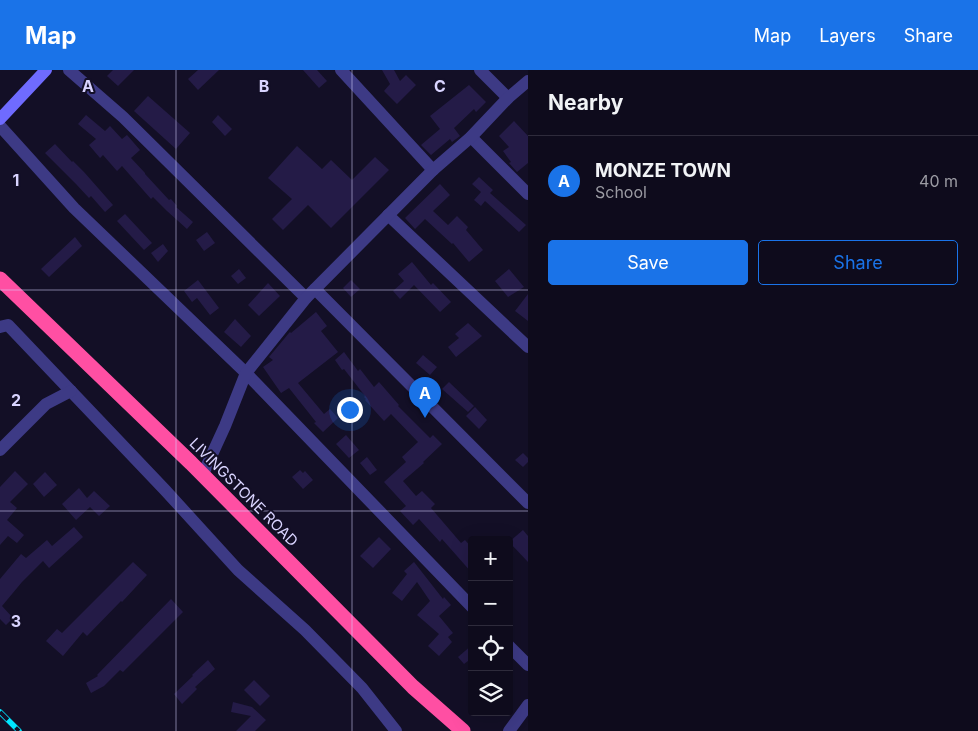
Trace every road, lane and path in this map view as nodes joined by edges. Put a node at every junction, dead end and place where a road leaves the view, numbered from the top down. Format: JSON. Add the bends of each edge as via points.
{"nodes":[{"id":1,"x":46,"y":70,"type":"edge"},
{"id":2,"x":69,"y":70,"type":"edge"},
{"id":3,"x":341,"y":70,"type":"edge"},
{"id":4,"x":480,"y":70,"type":"edge"},
{"id":5,"x":528,"y":81,"type":"edge"},
{"id":6,"x":508,"y":98,"type":"junction"},
{"id":7,"x":0,"y":119,"type":"edge"},
{"id":8,"x":0,"y":126,"type":"edge"},
{"id":9,"x":471,"y":136,"type":"junction"},
{"id":10,"x":433,"y":170,"type":"junction"},
{"id":11,"x":528,"y":194,"type":"edge"},
{"id":12,"x":388,"y":215,"type":"junction"},
{"id":13,"x":0,"y":279,"type":"edge"},
{"id":14,"x":311,"y":294,"type":"junction"},
{"id":15,"x":0,"y":327,"type":"edge"},
{"id":16,"x":528,"y":347,"type":"edge"},
{"id":17,"x":246,"y":373,"type":"junction"},
{"id":18,"x":71,"y":392,"type":"junction"},
{"id":19,"x":0,"y":450,"type":"edge"},
{"id":20,"x":203,"y":474,"type":"junction"},
{"id":21,"x":528,"y":503,"type":"edge"},
{"id":22,"x":468,"y":603,"type":"edge"},
{"id":23,"x":513,"y":650,"type":"edge"},
{"id":24,"x":528,"y":666,"type":"edge"},
{"id":25,"x":528,"y":705,"type":"edge"},
{"id":26,"x":396,"y":731,"type":"edge"},
{"id":27,"x":463,"y":731,"type":"edge"},
{"id":28,"x":509,"y":731,"type":"edge"}],
"edges":[{"from":1,"to":7,"type":"street"},
{"from":2,"to":14,"type":"street"},
{"from":3,"to":10,"type":"street"},
{"from":4,"to":6,"type":"street"},
{"from":5,"to":6,"type":"street"},
{"from":6,"to":9,"type":"street"},
{"from":8,"to":17,"type":"street","via":[[74,208]]},
{"from":9,"to":10,"type":"street"},
{"from":9,"to":11,"type":"street"},
{"from":10,"to":12,"type":"street"},
{"from":12,"to":14,"type":"street"},
{"from":12,"to":16,"type":"street"},
{"from":13,"to":20,"type":"highway","name":"LIVINGSTONE ROAD"},
{"from":14,"to":17,"type":"street"},
{"from":14,"to":21,"type":"street"},
{"from":15,"to":18,"type":"street","via":[[8,325]]},
{"from":17,"to":20,"type":"street"},
{"from":17,"to":22,"type":"street"},
{"from":18,"to":19,"type":"street","via":[[46,404]]},
{"from":18,"to":26,"type":"street","via":[[238,570],[305,630],[362,688]]},
{"from":20,"to":27,"type":"highway","name":"LIVINGSTONE ROAD","via":[[413,687]]},
{"from":23,"to":24,"type":"street"},
{"from":25,"to":28,"type":"street"}]}
